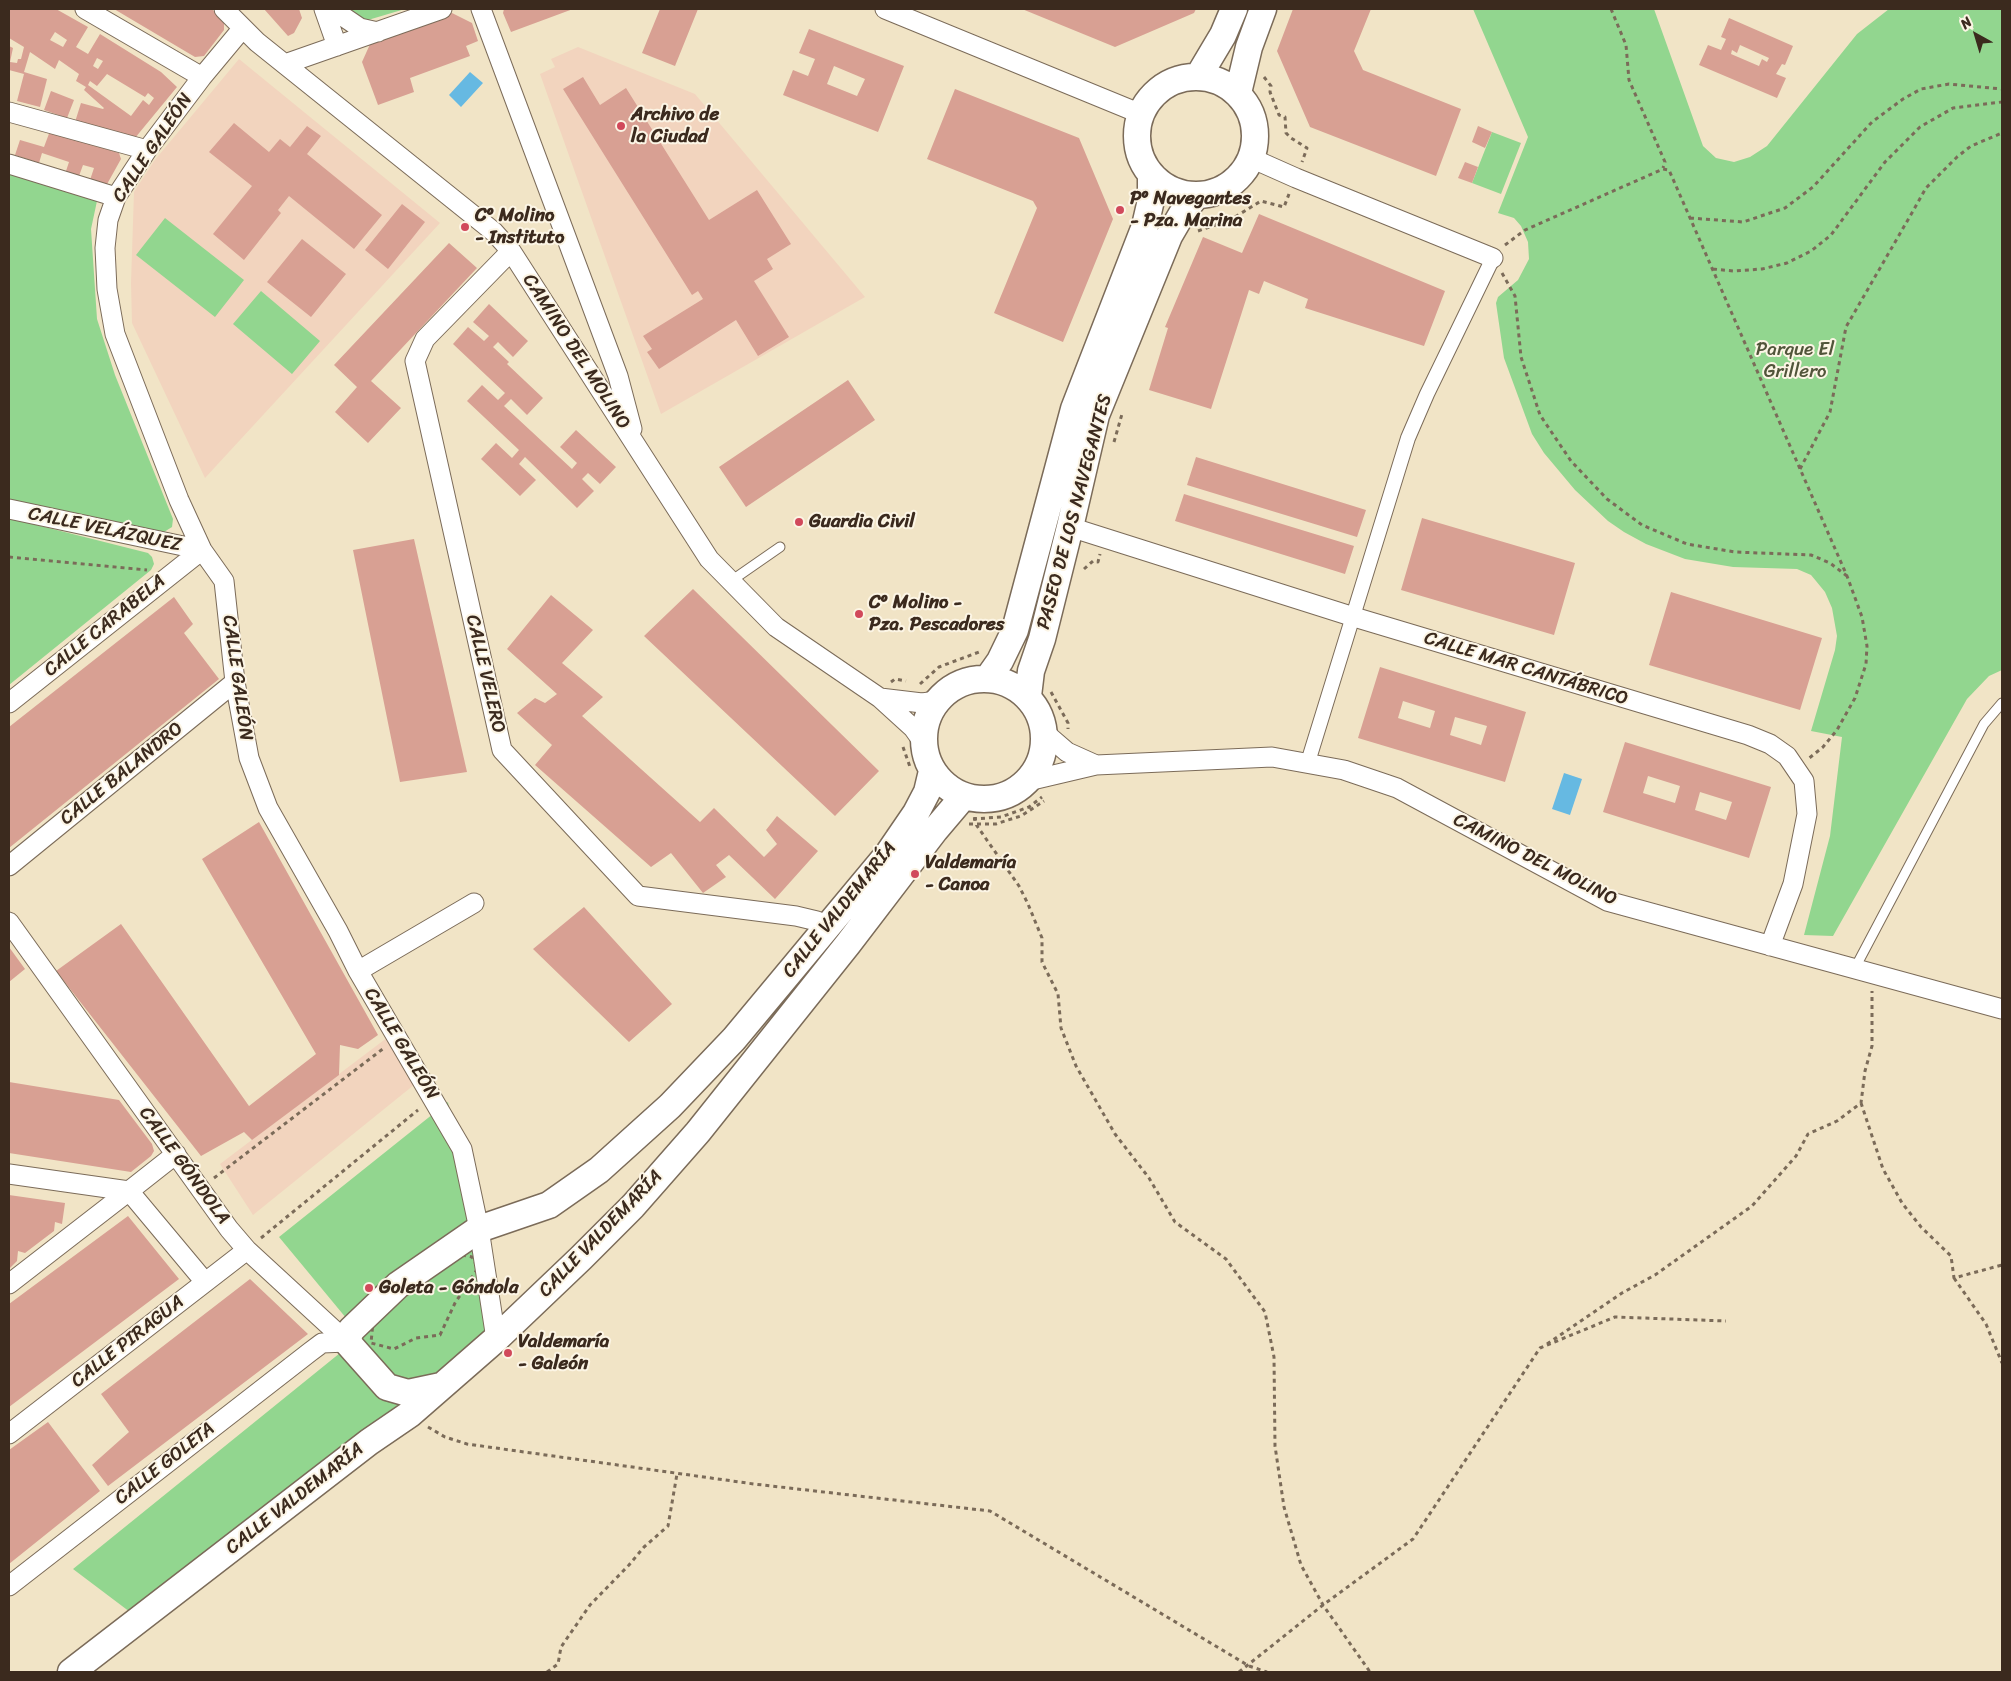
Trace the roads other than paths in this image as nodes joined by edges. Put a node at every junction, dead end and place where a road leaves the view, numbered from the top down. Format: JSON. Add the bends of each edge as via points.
{"nodes":[{"id":1,"x":85,"y":9,"type":"edge"},
{"id":2,"x":224,"y":9,"type":"edge"},
{"id":3,"x":324,"y":9,"type":"edge"},
{"id":4,"x":332,"y":9,"type":"edge"},
{"id":5,"x":442,"y":9,"type":"edge"},
{"id":6,"x":481,"y":9,"type":"edge"},
{"id":7,"x":885,"y":9,"type":"edge"},
{"id":8,"x":1234,"y":9,"type":"edge"},
{"id":9,"x":1263,"y":9,"type":"edge"},
{"id":10,"x":427,"y":12,"type":"edge"},
{"id":11,"x":107,"y":14,"type":"edge"},
{"id":12,"x":242,"y":29,"type":"junction"},
{"id":13,"x":378,"y":32,"type":"junction"},
{"id":14,"x":337,"y":46,"type":"junction"},
{"id":15,"x":285,"y":64,"type":"junction"},
{"id":16,"x":202,"y":77,"type":"junction"},
{"id":17,"x":1198,"y":77,"type":"junction"},
{"id":18,"x":1238,"y":93,"type":"junction"},
{"id":19,"x":9,"y":112,"type":"edge"},
{"id":20,"x":1141,"y":114,"type":"junction"},
{"id":21,"x":147,"y":150,"type":"junction"},
{"id":22,"x":1251,"y":158,"type":"junction"},
{"id":23,"x":9,"y":164,"type":"edge"},
{"id":24,"x":1151,"y":174,"type":"junction"},
{"id":25,"x":1197,"y":195,"type":"junction"},
{"id":26,"x":116,"y":198,"type":"junction"},
{"id":27,"x":511,"y":250,"type":"junction"},
{"id":28,"x":1494,"y":258,"type":"joint"},
{"id":29,"x":636,"y":445,"type":"junction"},
{"id":30,"x":9,"y":509,"type":"edge"},
{"id":31,"x":1070,"y":527,"type":"junction"},
{"id":32,"x":780,"y":547,"type":"dead end"},
{"id":33,"x":202,"y":550,"type":"junction"},
{"id":34,"x":731,"y":581,"type":"junction"},
{"id":35,"x":1354,"y":617,"type":"junction"},
{"id":36,"x":988,"y":678,"type":"junction"},
{"id":37,"x":235,"y":682,"type":"junction"},
{"id":38,"x":885,"y":691,"type":"junction"},
{"id":39,"x":1038,"y":691,"type":"junction"},
{"id":40,"x":937,"y":701,"type":"junction"},
{"id":41,"x":9,"y":703,"type":"edge"},
{"id":42,"x":2002,"y":704,"type":"edge"},
{"id":43,"x":1045,"y":733,"type":"junction"},
{"id":44,"x":912,"y":742,"type":"junction"},
{"id":45,"x":1308,"y":762,"type":"junction"},
{"id":46,"x":1096,"y":765,"type":"junction"},
{"id":47,"x":921,"y":770,"type":"junction"},
{"id":48,"x":1028,"y":781,"type":"junction"},
{"id":49,"x":970,"y":809,"type":"junction"},
{"id":50,"x":9,"y":866,"type":"edge"},
{"id":51,"x":474,"y":903,"type":"dead end"},
{"id":52,"x":9,"y":922,"type":"edge"},
{"id":53,"x":826,"y":928,"type":"junction"},
{"id":54,"x":1770,"y":946,"type":"junction"},
{"id":55,"x":1859,"y":970,"type":"junction"},
{"id":56,"x":358,"y":971,"type":"junction"},
{"id":57,"x":2002,"y":1009,"type":"edge"},
{"id":58,"x":176,"y":1154,"type":"junction"},
{"id":59,"x":9,"y":1174,"type":"edge"},
{"id":60,"x":130,"y":1191,"type":"junction"},
{"id":61,"x":480,"y":1229,"type":"junction"},
{"id":62,"x":246,"y":1250,"type":"junction"},
{"id":63,"x":205,"y":1282,"type":"junction"},
{"id":64,"x":9,"y":1284,"type":"edge"},
{"id":65,"x":398,"y":1286,"type":"junction"},
{"id":66,"x":326,"y":1323,"type":"junction"},
{"id":67,"x":496,"y":1339,"type":"junction"},
{"id":68,"x":347,"y":1342,"type":"junction"},
{"id":69,"x":444,"y":1385,"type":"junction"},
{"id":70,"x":387,"y":1387,"type":"junction"},
{"id":71,"x":9,"y":1434,"type":"edge"},
{"id":72,"x":369,"y":1442,"type":"junction"},
{"id":73,"x":9,"y":1586,"type":"edge"},
{"id":74,"x":71,"y":1672,"type":"edge"}],
"edges":[{"from":1,"to":11,"type":"street"},
{"from":2,"to":12,"type":"street","name":"CAMINO DEL MOLINO"},
{"from":3,"to":14,"type":"street"},
{"from":4,"to":13,"type":"street","via":[[360,28]]},
{"from":5,"to":10,"type":"street"},
{"from":6,"to":29,"type":"street","via":[[618,376]]},
{"from":7,"to":20,"type":"street"},
{"from":8,"to":17,"type":"main road"},
{"from":9,"to":18,"type":"main road","via":[[1249,47]]},
{"from":10,"to":13,"type":"street"},
{"from":11,"to":16,"type":"street"},
{"from":12,"to":15,"type":"street","name":"CAMINO DEL MOLINO"},
{"from":12,"to":16,"type":"street","name":"CALLE GALEÓN"},
{"from":13,"to":14,"type":"street"},
{"from":14,"to":15,"type":"street"},
{"from":15,"to":27,"type":"street","name":"CAMINO DEL MOLINO"},
{"from":16,"to":21,"type":"street","name":"CALLE GALEÓN"},
{"from":17,"to":18,"type":"main road","via":[[1213,79]]},
{"from":17,"to":20,"type":"main road","via":[[1180,79],[1164,86],[1150,99]]},
{"from":18,"to":22,"type":"main road","via":[[1254,124]]},
{"from":19,"to":21,"type":"street"},
{"from":20,"to":24,"type":"main road","via":[[1138,146],[1142,161]]},
{"from":21,"to":26,"type":"street","name":"CALLE GALEÓN"},
{"from":22,"to":25,"type":"main road","via":[[1230,185]]},
{"from":22,"to":28,"type":"street"},
{"from":23,"to":26,"type":"street"},
{"from":24,"to":25,"type":"main road","via":[[1164,186],[1180,193]]},
{"from":24,"to":36,"type":"main road","name":"PASEO DE LOS NAVEGANTES","via":[[1151,200],[1144,226],[1074,409],[1015,630]]},
{"from":25,"to":31,"type":"main road","name":"PASEO DE LOS NAVEGANTES","via":[[1169,236],[1096,415]]},
{"from":26,"to":33,"type":"street","name":"CALLE GALEÓN","via":[[108,220],[105,248],[115,334],[179,500]]},
{"from":27,"to":29,"type":"street","name":"CAMINO DEL MOLINO"},
{"from":27,"to":53,"type":"street","name":"CALLE VELERO","via":[[425,339],[414,361],[502,750],[638,896],[796,916],[817,921]]},
{"from":28,"to":35,"type":"street","via":[[1426,394],[1408,438]]},
{"from":29,"to":34,"type":"street","name":"CAMINO DEL MOLINO","via":[[709,559]]},
{"from":30,"to":33,"type":"street","name":"CALLE VELÁZQUEZ"},
{"from":31,"to":35,"type":"street","name":"CALLE MAR CANTÁBRICO"},
{"from":31,"to":39,"type":"main road","name":"PASEO DE LOS NAVEGANTES","via":[[1031,671]]},
{"from":32,"to":34,"type":"lane"},
{"from":33,"to":37,"type":"street","name":"CALLE GALEÓN","via":[[224,581]]},
{"from":33,"to":41,"type":"street","name":"CALLE CARABELA"},
{"from":34,"to":38,"type":"street","name":"CAMINO DEL MOLINO","via":[[776,627]]},
{"from":35,"to":45,"type":"street"},
{"from":35,"to":54,"type":"street","name":"CALLE MAR CANTÁBRICO","via":[[1748,735],[1770,744],[1787,756],[1804,781],[1807,814],[1793,884]]},
{"from":36,"to":39,"type":"main road"},
{"from":36,"to":40,"type":"main road","via":[[953,687]]},
{"from":37,"to":50,"type":"street","name":"CALLE BALANDRO"},
{"from":37,"to":56,"type":"street","name":"CALLE GALEÓN","via":[[249,758],[268,808]]},
{"from":38,"to":40,"type":"street","name":"CAMINO DEL MOLINO","via":[[922,703]]},
{"from":38,"to":44,"type":"street","name":"CAMINO DEL MOLINO","via":[[914,728]]},
{"from":39,"to":43,"type":"main road","via":[[1038,712]]},
{"from":40,"to":44,"type":"main road"},
{"from":42,"to":55,"type":"lane","via":[[1984,724]]},
{"from":43,"to":46,"type":"street","name":"CAMINO DEL MOLINO","via":[[1067,752]]},
{"from":43,"to":48,"type":"main road","via":[[1041,760]]},
{"from":44,"to":47,"type":"main road"},
{"from":45,"to":46,"type":"street","name":"CAMINO DEL MOLINO","via":[[1272,757]]},
{"from":45,"to":54,"type":"street","name":"CAMINO DEL MOLINO","via":[[1397,788],[1607,901]]},
{"from":46,"to":48,"type":"street","name":"CAMINO DEL MOLINO"},
{"from":47,"to":49,"type":"main road","via":[[952,791]]},
{"from":47,"to":53,"type":"main road","name":"CALLE VALDEMARÍA","via":[[927,792],[916,813],[888,854]]},
{"from":48,"to":49,"type":"main road","via":[[1015,791]]},
{"from":49,"to":67,"type":"main road","name":"CALLE VALDEMARÍA","via":[[935,830],[698,1132],[633,1206]]},
{"from":51,"to":56,"type":"street"},
{"from":52,"to":58,"type":"street","name":"CALLE GÓNDOLA"},
{"from":53,"to":61,"type":"main road","name":"CALLE VALDEMARÍA","via":[[734,1038],[670,1106],[599,1170],[550,1206]]},
{"from":54,"to":55,"type":"street","name":"CAMINO DEL MOLINO"},
{"from":55,"to":57,"type":"street","name":"CAMINO DEL MOLINO"},
{"from":56,"to":61,"type":"street","name":"CALLE GALEÓN","via":[[462,1150]]},
{"from":58,"to":60,"type":"street"},
{"from":58,"to":62,"type":"street","name":"CALLE GÓNDOLA"},
{"from":59,"to":60,"type":"street"},
{"from":60,"to":63,"type":"street"},
{"from":60,"to":64,"type":"street"},
{"from":61,"to":65,"type":"main road","name":"CALLE VALDEMARÍA"},
{"from":61,"to":67,"type":"street","name":"CALLE GALEÓN"},
{"from":62,"to":63,"type":"street","name":"CALLE PIRAGUA"},
{"from":62,"to":66,"type":"street","name":"CALLE GÓNDOLA"},
{"from":63,"to":71,"type":"street","name":"CALLE PIRAGUA"},
{"from":65,"to":66,"type":"street","name":"CALLE VALDEMARÍA","via":[[343,1322]]},
{"from":65,"to":68,"type":"main road","name":"CALLE VALDEMARÍA","via":[[351,1330]]},
{"from":66,"to":68,"type":"street","name":"CALLE GÓNDOLA"},
{"from":67,"to":69,"type":"main road","name":"CALLE VALDEMARÍA"},
{"from":68,"to":70,"type":"main road","name":"CALLE GÓNDOLA"},
{"from":68,"to":73,"type":"street","name":"CALLE GOLETA"},
{"from":69,"to":70,"type":"main road","via":[[408,1393]]},
{"from":69,"to":72,"type":"main road","name":"CALLE VALDEMARÍA","via":[[410,1414]]},
{"from":70,"to":72,"type":"main road","via":[[386,1411]]},
{"from":72,"to":74,"type":"main road","name":"CALLE VALDEMARÍA"}]}
